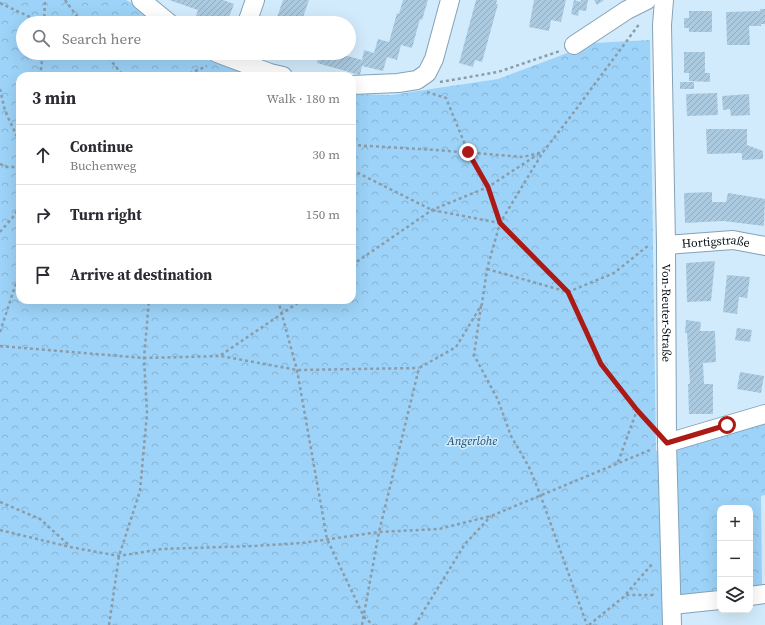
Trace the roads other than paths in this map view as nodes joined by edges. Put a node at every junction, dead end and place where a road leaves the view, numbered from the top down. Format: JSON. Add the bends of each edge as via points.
{"nodes":[{"id":1,"x":141,"y":0,"type":"edge"},
{"id":2,"x":255,"y":0,"type":"edge"},
{"id":3,"x":450,"y":0,"type":"edge"},
{"id":4,"x":646,"y":0,"type":"edge"},
{"id":5,"x":664,"y":0,"type":"edge"},
{"id":6,"x":160,"y":16,"type":"edge"},
{"id":7,"x":249,"y":16,"type":"edge"},
{"id":8,"x":574,"y":45,"type":"road end"},
{"id":9,"x":240,"y":60,"type":"edge"},
{"id":10,"x":272,"y":72,"type":"edge"},
{"id":11,"x":356,"y":85,"type":"edge"},
{"id":12,"x":666,"y":245,"type":"junction"},
{"id":13,"x":765,"y":246,"type":"edge"},
{"id":14,"x":765,"y":414,"type":"edge"},
{"id":15,"x":667,"y":443,"type":"junction"},
{"id":16,"x":765,"y":594,"type":"edge"},
{"id":17,"x":753,"y":596,"type":"edge"},
{"id":18,"x":717,"y":600,"type":"edge"},
{"id":19,"x":672,"y":605,"type":"junction"},
{"id":20,"x":672,"y":625,"type":"edge"}],
"edges":[{"from":1,"to":6,"type":"street"},
{"from":2,"to":7,"type":"street"},
{"from":3,"to":11,"type":"street","via":[[434,59],[421,86],[398,83]]},
{"from":4,"to":8,"type":"street"},
{"from":5,"to":12,"type":"street","name":"Von-Reuter-Straße","via":[[662,25]]},
{"from":9,"to":10,"type":"street"},
{"from":12,"to":13,"type":"street","name":"Hortigstraße","via":[[733,240]]},
{"from":12,"to":15,"type":"street","name":"Von-Reuter-Straße"},
{"from":14,"to":15,"type":"street"},
{"from":15,"to":19,"type":"street","name":"Von-Reuter-Straße"},
{"from":16,"to":17,"type":"street"},
{"from":18,"to":19,"type":"street"},
{"from":19,"to":20,"type":"street","name":"Von-Reuter-Straße"}]}
